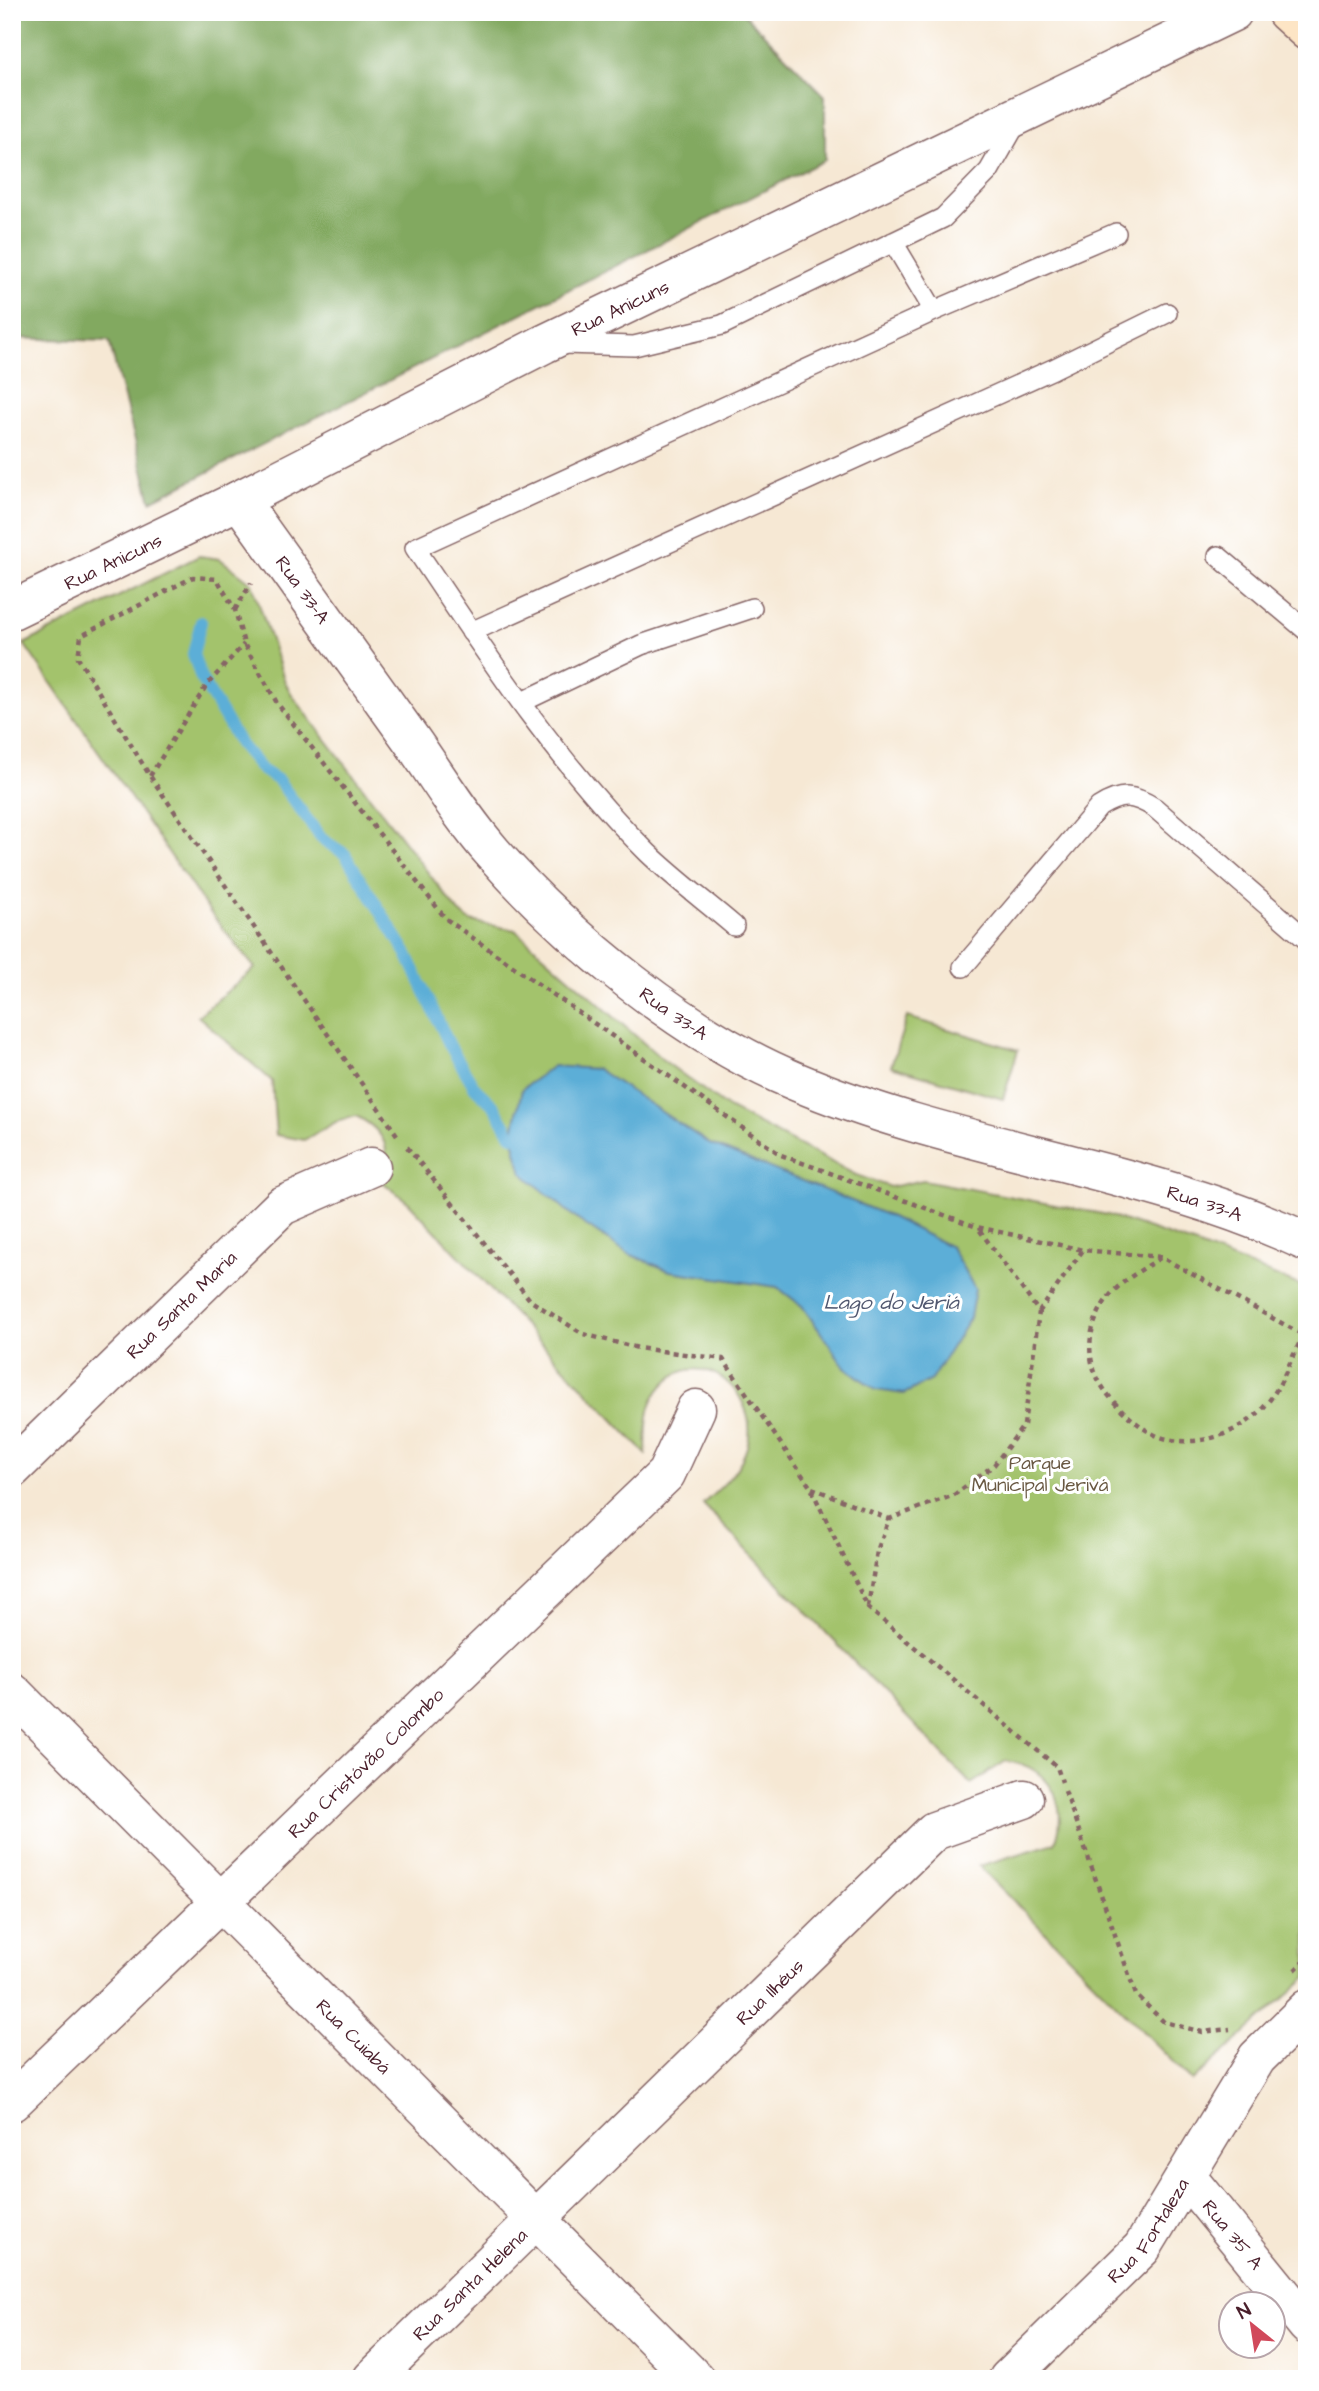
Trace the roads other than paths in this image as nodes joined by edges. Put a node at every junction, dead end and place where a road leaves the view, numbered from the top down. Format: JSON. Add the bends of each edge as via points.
{"nodes":[{"id":1,"x":1233,"y":12,"type":"edge"},
{"id":2,"x":1286,"y":12,"type":"edge"},
{"id":3,"x":1307,"y":31,"type":"edge"},
{"id":4,"x":1021,"y":114,"type":"junction"},
{"id":5,"x":1116,"y":233,"type":"dead end"},
{"id":6,"x":893,"y":242,"type":"junction"},
{"id":7,"x":934,"y":311,"type":"junction"},
{"id":8,"x":1167,"y":313,"type":"dead end"},
{"id":9,"x":544,"y":344,"type":"junction"},
{"id":10,"x":239,"y":500,"type":"junction"},
{"id":11,"x":1219,"y":556,"type":"dead end"},
{"id":12,"x":752,"y":608,"type":"dead end"},
{"id":13,"x":12,"y":610,"type":"edge"},
{"id":14,"x":1307,"y":631,"type":"edge"},
{"id":15,"x":471,"y":632,"type":"junction"},
{"id":16,"x":522,"y":702,"type":"junction"},
{"id":17,"x":734,"y":926,"type":"dead end"},
{"id":18,"x":1307,"y":940,"type":"edge"},
{"id":19,"x":963,"y":967,"type":"dead end"},
{"id":20,"x":371,"y":1167,"type":"dead end"},
{"id":21,"x":1307,"y":1242,"type":"edge"},
{"id":22,"x":696,"y":1409,"type":"dead end"},
{"id":23,"x":12,"y":1469,"type":"edge"},
{"id":24,"x":12,"y":1692,"type":"edge"},
{"id":25,"x":1024,"y":1799,"type":"dead end"},
{"id":26,"x":221,"y":1902,"type":"junction"},
{"id":27,"x":1297,"y":1993,"type":"edge"},
{"id":28,"x":12,"y":2102,"type":"edge"},
{"id":29,"x":1186,"y":2176,"type":"junction"},
{"id":30,"x":536,"y":2219,"type":"junction"},
{"id":31,"x":1307,"y":2325,"type":"edge"},
{"id":32,"x":372,"y":2379,"type":"edge"},
{"id":33,"x":695,"y":2379,"type":"edge"},
{"id":34,"x":1009,"y":2379,"type":"edge"}],
"edges":[{"from":1,"to":4,"type":"street","name":"Rua Anicuns"},
{"from":2,"to":3,"type":"main road"},
{"from":4,"to":6,"type":"lane","via":[[989,171],[943,218]]},
{"from":4,"to":9,"type":"street","name":"Rua Anicuns"},
{"from":5,"to":7,"type":"lane"},
{"from":6,"to":7,"type":"lane"},
{"from":6,"to":9,"type":"lane","via":[[722,325],[634,346]]},
{"from":7,"to":15,"type":"lane","via":[[415,548]]},
{"from":8,"to":15,"type":"lane"},
{"from":9,"to":10,"type":"street","name":"Rua Anicuns"},
{"from":10,"to":13,"type":"street","name":"Rua Anicuns"},
{"from":10,"to":21,"type":"street","name":"Rua 33-A","via":[[492,852],[562,925],[709,1037],[793,1081],[895,1118],[1171,1192]]},
{"from":11,"to":14,"type":"lane"},
{"from":12,"to":16,"type":"lane","via":[[641,645]]},
{"from":15,"to":16,"type":"lane"},
{"from":16,"to":17,"type":"lane","via":[[561,755],[649,853]]},
{"from":18,"to":19,"type":"lane","via":[[1155,807],[1136,796],[1117,796],[1099,807]]},
{"from":20,"to":23,"type":"street","name":"Rua Santa Maria","via":[[282,1206]]},
{"from":22,"to":26,"type":"street","name":"Rua Cristóvão Colombo","via":[[666,1474]]},
{"from":24,"to":26,"type":"street","name":"Rua Cuiabá"},
{"from":25,"to":30,"type":"street","name":"Rua Ilhéus","via":[[934,1831]]},
{"from":26,"to":28,"type":"street","name":"Rua Cristóvão Colombo"},
{"from":26,"to":30,"type":"street","name":"Rua Cuiabá"},
{"from":27,"to":29,"type":"street","name":"Rua Fortaleza","via":[[1248,2043]]},
{"from":29,"to":31,"type":"street","name":"Rua 35 A"},
{"from":29,"to":34,"type":"street","name":"Rua Fortaleza","via":[[1142,2248]]},
{"from":30,"to":32,"type":"street","name":"Rua Santa Helena"},
{"from":30,"to":33,"type":"street","name":"Rua Cuiabá"}]}
